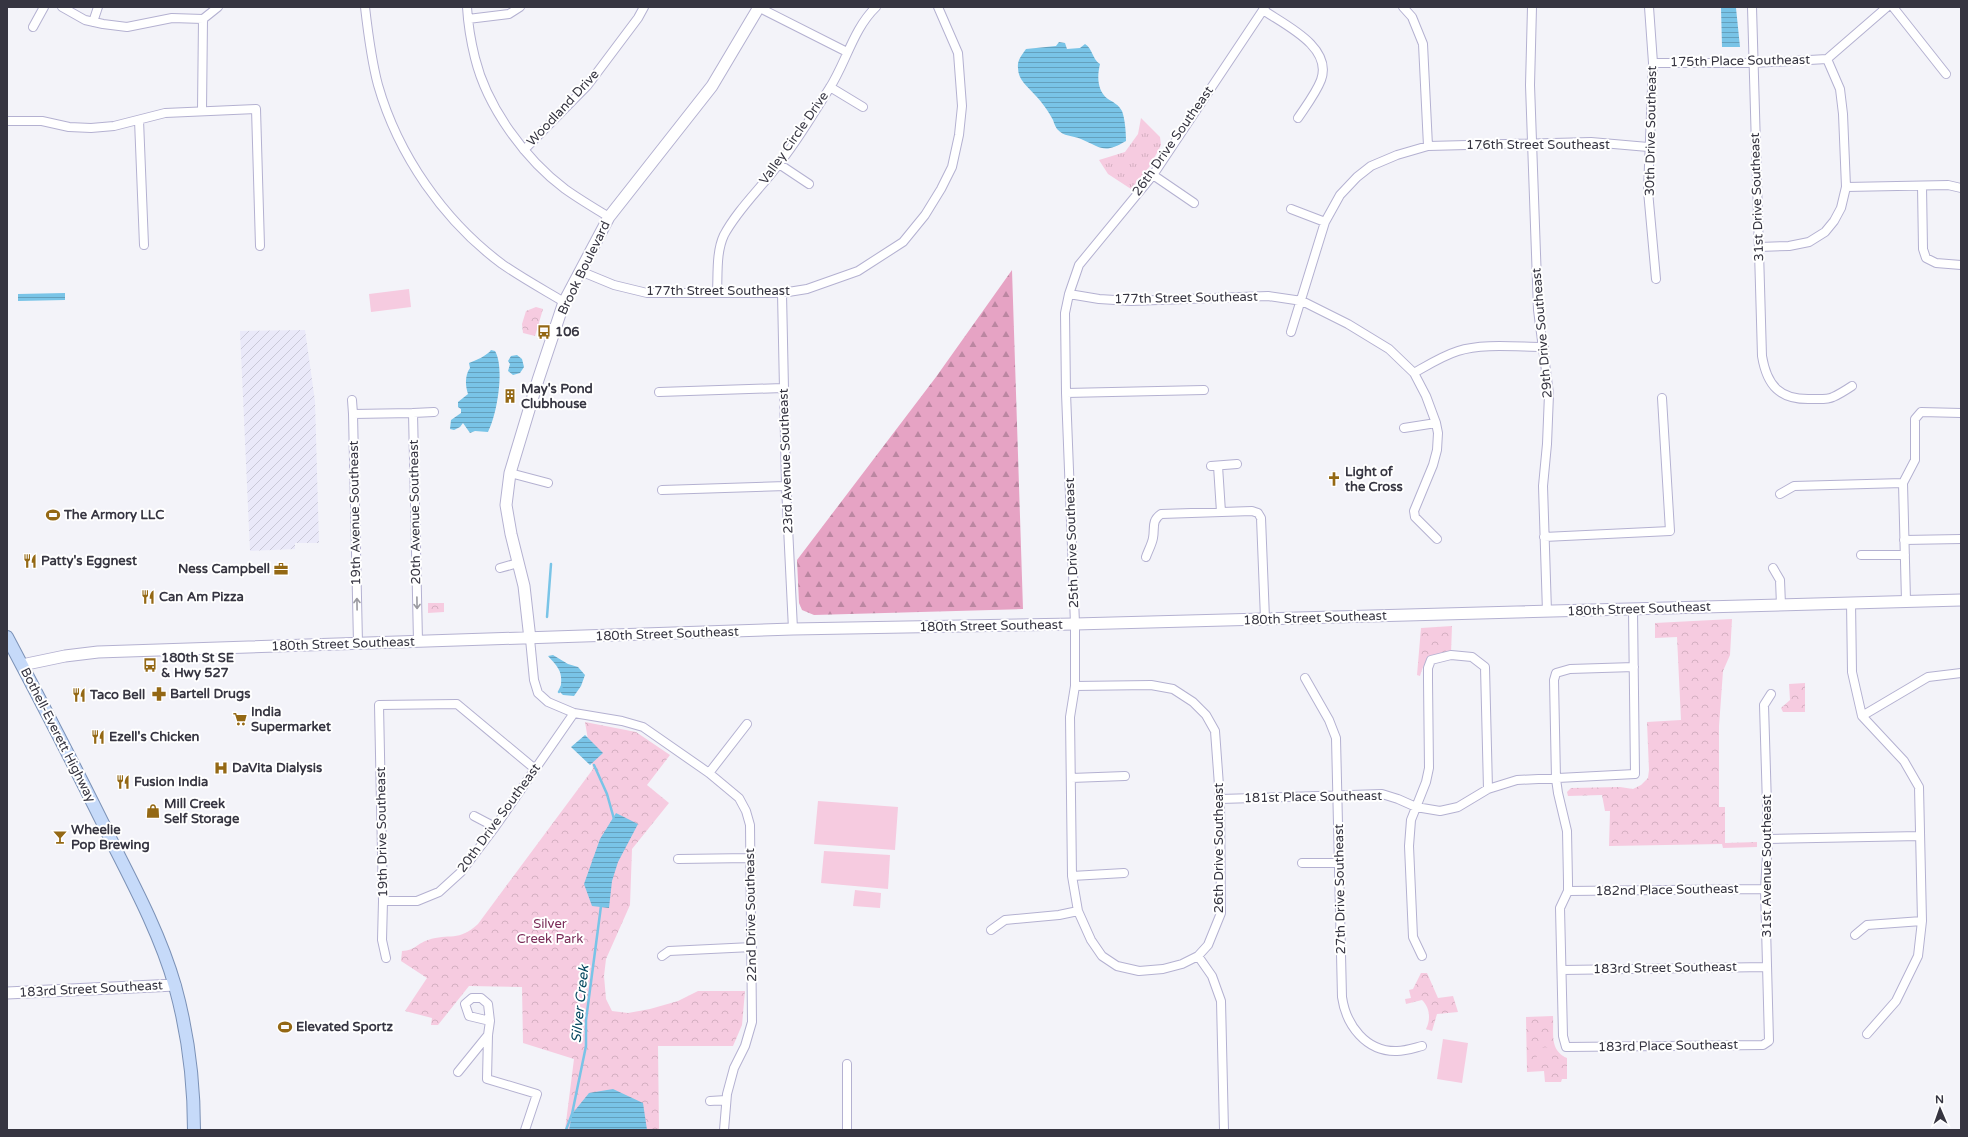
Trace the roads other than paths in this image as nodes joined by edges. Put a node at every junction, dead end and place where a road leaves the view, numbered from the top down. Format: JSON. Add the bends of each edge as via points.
{"nodes":[{"id":1,"x":44,"y":7,"type":"edge"},
{"id":2,"x":62,"y":7,"type":"edge"},
{"id":3,"x":98,"y":7,"type":"edge"},
{"id":4,"x":218,"y":7,"type":"edge"},
{"id":5,"x":365,"y":7,"type":"edge"},
{"id":6,"x":467,"y":7,"type":"edge"},
{"id":7,"x":520,"y":7,"type":"edge"},
{"id":8,"x":644,"y":7,"type":"edge"},
{"id":9,"x":758,"y":7,"type":"edge"},
{"id":10,"x":876,"y":7,"type":"edge"},
{"id":11,"x":938,"y":7,"type":"edge"},
{"id":12,"x":1403,"y":7,"type":"edge"},
{"id":13,"x":1532,"y":7,"type":"edge"},
{"id":14,"x":1648,"y":7,"type":"edge"},
{"id":15,"x":1752,"y":7,"type":"edge"},
{"id":16,"x":1887,"y":7,"type":"edge"},
{"id":17,"x":1893,"y":7,"type":"edge"},
{"id":18,"x":1264,"y":8,"type":"edge"},
{"id":19,"x":203,"y":19,"type":"junction"},
{"id":20,"x":468,"y":19,"type":"junction"},
{"id":21,"x":93,"y":22,"type":"junction"},
{"id":22,"x":33,"y":27,"type":"dead end"},
{"id":23,"x":847,"y":52,"type":"junction"},
{"id":24,"x":1827,"y":59,"type":"junction"},
{"id":25,"x":1653,"y":63,"type":"junction"},
{"id":26,"x":1753,"y":63,"type":"junction"},
{"id":27,"x":1946,"y":74,"type":"dead end"},
{"id":28,"x":830,"y":87,"type":"junction"},
{"id":29,"x":863,"y":107,"type":"dead end"},
{"id":30,"x":202,"y":110,"type":"junction"},
{"id":31,"x":1298,"y":118,"type":"dead end"},
{"id":32,"x":7,"y":120,"type":"edge"},
{"id":33,"x":139,"y":120,"type":"junction"},
{"id":34,"x":1532,"y":144,"type":"junction"},
{"id":35,"x":1428,"y":146,"type":"junction"},
{"id":36,"x":1648,"y":147,"type":"junction"},
{"id":37,"x":524,"y":150,"type":"junction"},
{"id":38,"x":779,"y":164,"type":"junction"},
{"id":39,"x":1152,"y":175,"type":"junction"},
{"id":40,"x":809,"y":184,"type":"dead end"},
{"id":41,"x":1922,"y":186,"type":"junction"},
{"id":42,"x":1846,"y":187,"type":"junction"},
{"id":43,"x":1961,"y":188,"type":"edge"},
{"id":44,"x":1194,"y":204,"type":"dead end"},
{"id":45,"x":1291,"y":208,"type":"dead end"},
{"id":46,"x":609,"y":217,"type":"junction"},
{"id":47,"x":1325,"y":222,"type":"junction"},
{"id":48,"x":144,"y":245,"type":"dead end"},
{"id":49,"x":260,"y":246,"type":"dead end"},
{"id":50,"x":1759,"y":247,"type":"junction"},
{"id":51,"x":1961,"y":265,"type":"edge"},
{"id":52,"x":580,"y":271,"type":"junction"},
{"id":53,"x":1656,"y":279,"type":"dead end"},
{"id":54,"x":717,"y":292,"type":"junction"},
{"id":55,"x":782,"y":292,"type":"junction"},
{"id":56,"x":1069,"y":294,"type":"junction"},
{"id":57,"x":1302,"y":301,"type":"junction"},
{"id":58,"x":564,"y":302,"type":"junction"},
{"id":59,"x":1291,"y":332,"type":"dead end"},
{"id":60,"x":1544,"y":347,"type":"junction"},
{"id":61,"x":1414,"y":373,"type":"junction"},
{"id":62,"x":1852,"y":386,"type":"dead end"},
{"id":63,"x":783,"y":388,"type":"junction"},
{"id":64,"x":1204,"y":390,"type":"dead end"},
{"id":65,"x":659,"y":392,"type":"dead end"},
{"id":66,"x":1066,"y":393,"type":"junction"},
{"id":67,"x":1662,"y":398,"type":"dead end"},
{"id":68,"x":352,"y":400,"type":"dead end"},
{"id":69,"x":434,"y":412,"type":"dead end"},
{"id":70,"x":1961,"y":412,"type":"edge"},
{"id":71,"x":413,"y":413,"type":"junction"},
{"id":72,"x":353,"y":414,"type":"junction"},
{"id":73,"x":1436,"y":423,"type":"junction"},
{"id":74,"x":1404,"y":428,"type":"dead end"},
{"id":75,"x":1237,"y":464,"type":"dead end"},
{"id":76,"x":510,"y":473,"type":"junction"},
{"id":77,"x":548,"y":483,"type":"dead end"},
{"id":78,"x":1903,"y":483,"type":"junction"},
{"id":79,"x":786,"y":486,"type":"junction"},
{"id":80,"x":662,"y":490,"type":"dead end"},
{"id":81,"x":1780,"y":494,"type":"dead end"},
{"id":82,"x":1221,"y":512,"type":"junction"},
{"id":83,"x":1544,"y":537,"type":"junction"},
{"id":84,"x":1437,"y":539,"type":"dead end"},
{"id":85,"x":1961,"y":539,"type":"edge"},
{"id":86,"x":1904,"y":540,"type":"junction"},
{"id":87,"x":1861,"y":555,"type":"dead end"},
{"id":88,"x":1905,"y":555,"type":"junction"},
{"id":89,"x":1146,"y":557,"type":"dead end"},
{"id":90,"x":518,"y":563,"type":"junction"},
{"id":91,"x":500,"y":568,"type":"dead end"},
{"id":92,"x":1773,"y":568,"type":"dead end"},
{"id":93,"x":1961,"y":600,"type":"edge"},
{"id":94,"x":1906,"y":601,"type":"junction"},
{"id":95,"x":1851,"y":602,"type":"junction"},
{"id":96,"x":1781,"y":605,"type":"junction"},
{"id":97,"x":1633,"y":610,"type":"junction"},
{"id":98,"x":1547,"y":612,"type":"junction"},
{"id":99,"x":1265,"y":619,"type":"junction"},
{"id":100,"x":1075,"y":624,"type":"junction"},
{"id":101,"x":793,"y":630,"type":"junction"},
{"id":102,"x":7,"y":637,"type":"edge"},
{"id":103,"x":530,"y":639,"type":"junction"},
{"id":104,"x":418,"y":641,"type":"junction"},
{"id":105,"x":358,"y":643,"type":"junction"},
{"id":106,"x":22,"y":665,"type":"junction"},
{"id":107,"x":1634,"y":667,"type":"junction"},
{"id":108,"x":1961,"y":673,"type":"edge"},
{"id":109,"x":1305,"y":678,"type":"dead end"},
{"id":110,"x":1075,"y":686,"type":"junction"},
{"id":111,"x":1771,"y":694,"type":"dead end"},
{"id":112,"x":574,"y":713,"type":"junction"},
{"id":113,"x":1862,"y":716,"type":"junction"},
{"id":114,"x":747,"y":724,"type":"dead end"},
{"id":115,"x":535,"y":769,"type":"junction"},
{"id":116,"x":709,"y":773,"type":"junction"},
{"id":117,"x":1125,"y":776,"type":"dead end"},
{"id":118,"x":1071,"y":778,"type":"junction"},
{"id":119,"x":1556,"y":779,"type":"junction"},
{"id":120,"x":1488,"y":789,"type":"junction"},
{"id":121,"x":1337,"y":796,"type":"junction"},
{"id":122,"x":1220,"y":799,"type":"junction"},
{"id":123,"x":1416,"y":807,"type":"junction"},
{"id":124,"x":474,"y":816,"type":"dead end"},
{"id":125,"x":495,"y":827,"type":"junction"},
{"id":126,"x":1920,"y":836,"type":"junction"},
{"id":127,"x":1768,"y":839,"type":"junction"},
{"id":128,"x":750,"y":858,"type":"junction"},
{"id":129,"x":678,"y":859,"type":"dead end"},
{"id":130,"x":1339,"y":863,"type":"junction"},
{"id":131,"x":1302,"y":864,"type":"dead end"},
{"id":132,"x":1124,"y":873,"type":"dead end"},
{"id":133,"x":1072,"y":876,"type":"junction"},
{"id":134,"x":1765,"y":889,"type":"junction"},
{"id":135,"x":1568,"y":891,"type":"junction"},
{"id":136,"x":383,"y":901,"type":"junction"},
{"id":137,"x":1078,"y":911,"type":"junction"},
{"id":138,"x":1922,"y":921,"type":"junction"},
{"id":139,"x":991,"y":930,"type":"dead end"},
{"id":140,"x":1855,"y":935,"type":"dead end"},
{"id":141,"x":752,"y":947,"type":"junction"},
{"id":142,"x":662,"y":956,"type":"dead end"},
{"id":143,"x":1198,"y":956,"type":"junction"},
{"id":144,"x":1422,"y":956,"type":"dead end"},
{"id":145,"x":386,"y":958,"type":"dead end"},
{"id":146,"x":1768,"y":967,"type":"junction"},
{"id":147,"x":1562,"y":970,"type":"junction"},
{"id":148,"x":175,"y":985,"type":"junction"},
{"id":149,"x":7,"y":993,"type":"edge"},
{"id":150,"x":490,"y":1021,"type":"dead end"},
{"id":151,"x":1867,"y":1034,"type":"dead end"},
{"id":152,"x":488,"y":1035,"type":"junction"},
{"id":153,"x":1769,"y":1041,"type":"joint"},
{"id":154,"x":1422,"y":1046,"type":"dead end"},
{"id":155,"x":847,"y":1064,"type":"dead end"},
{"id":156,"x":458,"y":1072,"type":"dead end"},
{"id":157,"x":726,"y":1100,"type":"junction"},
{"id":158,"x":710,"y":1101,"type":"dead end"},
{"id":159,"x":194,"y":1130,"type":"edge"},
{"id":160,"x":525,"y":1130,"type":"edge"},
{"id":161,"x":724,"y":1130,"type":"edge"},
{"id":162,"x":847,"y":1130,"type":"edge"},
{"id":163,"x":1224,"y":1130,"type":"edge"}],
"edges":[{"from":1,"to":22,"type":"street"},
{"from":2,"to":21,"type":"street"},
{"from":3,"to":21,"type":"street"},
{"from":4,"to":19,"type":"street"},
{"from":5,"to":58,"type":"street","via":[[378,86],[396,132],[418,173],[448,215],[474,240],[503,264]]},
{"from":6,"to":20,"type":"street"},
{"from":7,"to":20,"type":"street","via":[[509,14]]},
{"from":8,"to":37,"type":"street","name":"Woodland Drive","via":[[587,86]]},
{"from":9,"to":23,"type":"street"},
{"from":9,"to":46,"type":"street","name":"Brook Boulevard","via":[[712,86]]},
{"from":10,"to":23,"type":"street","name":"Valley Circle Drive","via":[[868,14]]},
{"from":11,"to":55,"type":"street","name":"177th Street Southeast","via":[[958,53],[962,106],[952,167],[925,216],[903,242],[858,272],[807,289]]},
{"from":12,"to":35,"type":"street","via":[[1412,17],[1423,44]]},
{"from":13,"to":34,"type":"street","name":"29th Drive Southeast"},
{"from":14,"to":25,"type":"street","name":"30th Drive Southeast"},
{"from":15,"to":26,"type":"street","name":"31st Drive Southeast"},
{"from":16,"to":24,"type":"street"},
{"from":17,"to":27,"type":"street"},
{"from":18,"to":31,"type":"street","via":[[1310,41],[1319,54],[1322,66],[1321,80]]},
{"from":18,"to":39,"type":"street","name":"26th Drive Southeast"},
{"from":19,"to":21,"type":"street","via":[[172,18],[128,27]]},
{"from":19,"to":30,"type":"street"},
{"from":20,"to":37,"type":"street","via":[[475,59],[488,92],[501,119]]},
{"from":23,"to":28,"type":"street","name":"Valley Circle Drive"},
{"from":24,"to":26,"type":"street","name":"175th Place Southeast"},
{"from":24,"to":42,"type":"street","via":[[1840,89]]},
{"from":25,"to":26,"type":"street","name":"175th Place Southeast"},
{"from":25,"to":36,"type":"street","name":"30th Drive Southeast"},
{"from":26,"to":50,"type":"street","name":"31st Drive Southeast"},
{"from":28,"to":29,"type":"street"},
{"from":28,"to":38,"type":"street","name":"Valley Circle Drive"},
{"from":30,"to":33,"type":"street","via":[[165,113]]},
{"from":30,"to":49,"type":"street","via":[[256,109]]},
{"from":32,"to":33,"type":"street","via":[[42,121],[68,127],[91,128]]},
{"from":33,"to":48,"type":"street"},
{"from":34,"to":35,"type":"street","name":"176th Street Southeast"},
{"from":34,"to":36,"type":"street","name":"176th Street Southeast","via":[[1591,142]]},
{"from":34,"to":60,"type":"street","name":"29th Drive Southeast","via":[[1538,310]]},
{"from":35,"to":47,"type":"street","name":"176th Street Southeast","via":[[1371,166],[1340,195]]},
{"from":36,"to":53,"type":"street","name":"30th Drive Southeast","via":[[1648,191]]},
{"from":37,"to":46,"type":"street","via":[[565,189]]},
{"from":38,"to":40,"type":"street"},
{"from":38,"to":54,"type":"street","name":"Valley Circle Drive","via":[[739,211],[724,236],[718,253]]},
{"from":39,"to":44,"type":"street"},
{"from":39,"to":56,"type":"street","name":"26th Drive Southeast","via":[[1079,264]]},
{"from":41,"to":42,"type":"street"},
{"from":41,"to":43,"type":"street","via":[[1948,185]]},
{"from":41,"to":51,"type":"street","via":[[1923,249],[1926,258],[1936,263]]},
{"from":42,"to":50,"type":"street","via":[[1841,208],[1825,232],[1809,242]]},
{"from":45,"to":47,"type":"street"},
{"from":46,"to":52,"type":"street","name":"Brook Boulevard"},
{"from":47,"to":57,"type":"street","name":"176th Street Southeast"},
{"from":50,"to":62,"type":"street","name":"31st Drive Southeast","via":[[1762,356],[1764,370],[1772,386],[1785,395],[1798,399],[1832,398]]},
{"from":52,"to":54,"type":"street","name":"177th Street Southeast","via":[[614,285],[647,293]]},
{"from":52,"to":58,"type":"street","name":"Brook Boulevard"},
{"from":54,"to":55,"type":"street","name":"177th Street Southeast"},
{"from":55,"to":63,"type":"street","name":"23rd Avenue Southeast"},
{"from":56,"to":57,"type":"street","name":"177th Street Southeast","via":[[1131,301],[1268,296]]},
{"from":56,"to":66,"type":"street","name":"25th Drive Southeast","via":[[1065,313]]},
{"from":57,"to":59,"type":"street","name":"176th Street Southeast"},
{"from":57,"to":61,"type":"street","name":"177th Street Southeast","via":[[1348,324],[1389,349]]},
{"from":58,"to":76,"type":"street","name":"Brook Boulevard"},
{"from":60,"to":61,"type":"street","via":[[1458,350]]},
{"from":60,"to":83,"type":"street","name":"29th Drive Southeast","via":[[1549,394],[1543,486]]},
{"from":61,"to":73,"type":"street","name":"177th Street Southeast"},
{"from":63,"to":65,"type":"street"},
{"from":63,"to":79,"type":"street","name":"23rd Avenue Southeast"},
{"from":64,"to":66,"type":"street"},
{"from":66,"to":100,"type":"street","name":"25th Drive Southeast"},
{"from":67,"to":83,"type":"street","via":[[1670,531]]},
{"from":68,"to":72,"type":"street","name":"19th Avenue Southeast"},
{"from":69,"to":71,"type":"street"},
{"from":70,"to":78,"type":"street","via":[[1921,412],[1917,415],[1915,460]]},
{"from":71,"to":72,"type":"street"},
{"from":71,"to":104,"type":"street","name":"20th Avenue Southeast","one_way":true},
{"from":105,"to":72,"type":"street","name":"19th Avenue Southeast","one_way":true},
{"from":73,"to":74,"type":"street"},
{"from":73,"to":84,"type":"street","name":"177th Street Southeast","via":[[1437,450],[1414,511],[1415,517]]},
{"from":75,"to":82,"type":"street","via":[[1214,466]]},
{"from":76,"to":77,"type":"street"},
{"from":76,"to":90,"type":"street","name":"Brook Boulevard","via":[[506,505]]},
{"from":78,"to":81,"type":"street","via":[[1794,486]]},
{"from":78,"to":86,"type":"street"},
{"from":79,"to":80,"type":"street"},
{"from":79,"to":101,"type":"street","name":"23rd Avenue Southeast"},
{"from":82,"to":89,"type":"street","via":[[1161,514],[1156,517],[1153,524],[1153,538]]},
{"from":82,"to":99,"type":"street","via":[[1252,511],[1258,513],[1261,518]]},
{"from":83,"to":98,"type":"street","name":"29th Drive Southeast"},
{"from":85,"to":86,"type":"street"},
{"from":86,"to":88,"type":"street"},
{"from":87,"to":88,"type":"street"},
{"from":88,"to":94,"type":"street"},
{"from":90,"to":91,"type":"street"},
{"from":90,"to":103,"type":"street","name":"Brook Boulevard","via":[[524,586]]},
{"from":92,"to":96,"type":"street","via":[[1780,580]]},
{"from":93,"to":94,"type":"street","name":"180th Street Southeast"},
{"from":94,"to":95,"type":"street","name":"180th Street Southeast"},
{"from":95,"to":96,"type":"street","name":"180th Street Southeast"},
{"from":95,"to":113,"type":"street","via":[[1852,672]]},
{"from":96,"to":97,"type":"street","name":"180th Street Southeast"},
{"from":97,"to":98,"type":"street","name":"180th Street Southeast"},
{"from":97,"to":107,"type":"street"},
{"from":98,"to":99,"type":"street","name":"180th Street Southeast"},
{"from":99,"to":100,"type":"street","name":"180th Street Southeast"},
{"from":100,"to":101,"type":"street","name":"180th Street Southeast"},
{"from":100,"to":110,"type":"street","name":"25th Drive Southeast"},
{"from":101,"to":103,"type":"street","name":"180th Street Southeast"},
{"from":102,"to":106,"type":"main road","name":"Bothell-Everett Highway"},
{"from":103,"to":104,"type":"street","name":"180th Street Southeast"},
{"from":103,"to":112,"type":"street","name":"22nd Drive Southeast","via":[[538,694],[548,702]]},
{"from":104,"to":105,"type":"street","name":"180th Street Southeast"},
{"from":105,"to":106,"type":"street","name":"180th Street Southeast","via":[[98,652]]},
{"from":106,"to":148,"type":"main road","name":"Bothell-Everett Highway","via":[[70,754],[145,908]]},
{"from":107,"to":119,"type":"street","via":[[1570,669],[1556,673]]},
{"from":107,"to":119,"type":"street","name":"181st Place Southeast","via":[[1636,774]]},
{"from":108,"to":113,"type":"street","via":[[1928,677]]},
{"from":109,"to":121,"type":"street","name":"27th Drive Southeast","via":[[1329,720],[1336,738]]},
{"from":110,"to":118,"type":"street","name":"25th Drive Southeast","via":[[1070,717]]},
{"from":110,"to":122,"type":"street","name":"26th Drive Southeast","via":[[1151,685],[1173,689],[1196,705],[1206,715],[1215,731]]},
{"from":111,"to":127,"type":"street","name":"31st Avenue Southeast","via":[[1764,705]]},
{"from":112,"to":115,"type":"street","name":"20th Drive Southeast"},
{"from":112,"to":116,"type":"street","name":"22nd Drive Southeast","via":[[643,727]]},
{"from":113,"to":126,"type":"street","via":[[1904,761],[1919,787]]},
{"from":114,"to":116,"type":"street"},
{"from":115,"to":125,"type":"street","name":"20th Drive Southeast"},
{"from":115,"to":136,"type":"street","name":"19th Drive Southeast","via":[[457,704],[379,705]]},
{"from":116,"to":128,"type":"street","name":"22nd Drive Southeast","via":[[739,798],[746,811],[750,824]]},
{"from":117,"to":118,"type":"street"},
{"from":118,"to":133,"type":"street","name":"25th Drive Southeast"},
{"from":119,"to":120,"type":"street","name":"181st Place Southeast","via":[[1516,780]]},
{"from":119,"to":135,"type":"street","via":[[1567,831]]},
{"from":120,"to":123,"type":"street","name":"181st Place Southeast","via":[[1458,807],[1440,811]]},
{"from":120,"to":123,"type":"street","via":[[1485,667],[1472,657],[1451,655],[1432,660],[1428,668],[1429,768]]},
{"from":121,"to":122,"type":"street","name":"181st Place Southeast"},
{"from":121,"to":123,"type":"street","name":"181st Place Southeast","via":[[1382,794]]},
{"from":121,"to":130,"type":"street","name":"27th Drive Southeast"},
{"from":122,"to":143,"type":"street","name":"26th Drive Southeast","via":[[1221,913],[1208,945]]},
{"from":123,"to":144,"type":"street","via":[[1411,820],[1410,846],[1413,937]]},
{"from":124,"to":125,"type":"street"},
{"from":125,"to":136,"type":"street","name":"20th Drive Southeast","via":[[461,872],[439,892],[417,901]]},
{"from":126,"to":127,"type":"street"},
{"from":126,"to":138,"type":"street"},
{"from":127,"to":134,"type":"street","name":"31st Avenue Southeast"},
{"from":128,"to":129,"type":"street"},
{"from":128,"to":141,"type":"street","name":"22nd Drive Southeast"},
{"from":130,"to":131,"type":"street"},
{"from":130,"to":154,"type":"street","name":"27th Drive Southeast","via":[[1344,1012],[1352,1027],[1377,1047],[1398,1052]]},
{"from":132,"to":133,"type":"street"},
{"from":133,"to":137,"type":"street","name":"25th Drive Southeast"},
{"from":134,"to":135,"type":"street","name":"182nd Place Southeast"},
{"from":134,"to":146,"type":"street","name":"31st Avenue Southeast"},
{"from":135,"to":147,"type":"street","via":[[1560,908]]},
{"from":136,"to":145,"type":"street","name":"19th Drive Southeast","via":[[382,940]]},
{"from":137,"to":139,"type":"street","via":[[1005,920]]},
{"from":137,"to":143,"type":"street","via":[[1091,940],[1102,956],[1117,966],[1139,971],[1163,969]]},
{"from":138,"to":140,"type":"street","via":[[1868,925]]},
{"from":138,"to":151,"type":"street","via":[[1918,956],[1896,1001]]},
{"from":141,"to":142,"type":"street","via":[[669,950]]},
{"from":141,"to":157,"type":"street","name":"22nd Drive Southeast","via":[[752,1022],[745,1046],[734,1068]]},
{"from":143,"to":163,"type":"street","via":[[1212,976],[1221,1001]]},
{"from":146,"to":147,"type":"street","name":"183rd Street Southeast"},
{"from":146,"to":153,"type":"street","name":"31st Avenue Southeast"},
{"from":147,"to":153,"type":"street","name":"183rd Place Southeast","via":[[1563,1036],[1566,1047],[1763,1044]]},
{"from":148,"to":149,"type":"street","name":"183rd Street Southeast"},
{"from":148,"to":159,"type":"main road","name":"Bothell-Everett Highway","via":[[192,1071]]},
{"from":150,"to":152,"type":"street"},
{"from":152,"to":156,"type":"street"},
{"from":152,"to":160,"type":"street","via":[[487,1079],[537,1094]]},
{"from":155,"to":162,"type":"street"},
{"from":157,"to":158,"type":"street"},
{"from":157,"to":161,"type":"street","name":"22nd Drive Southeast"}]}
